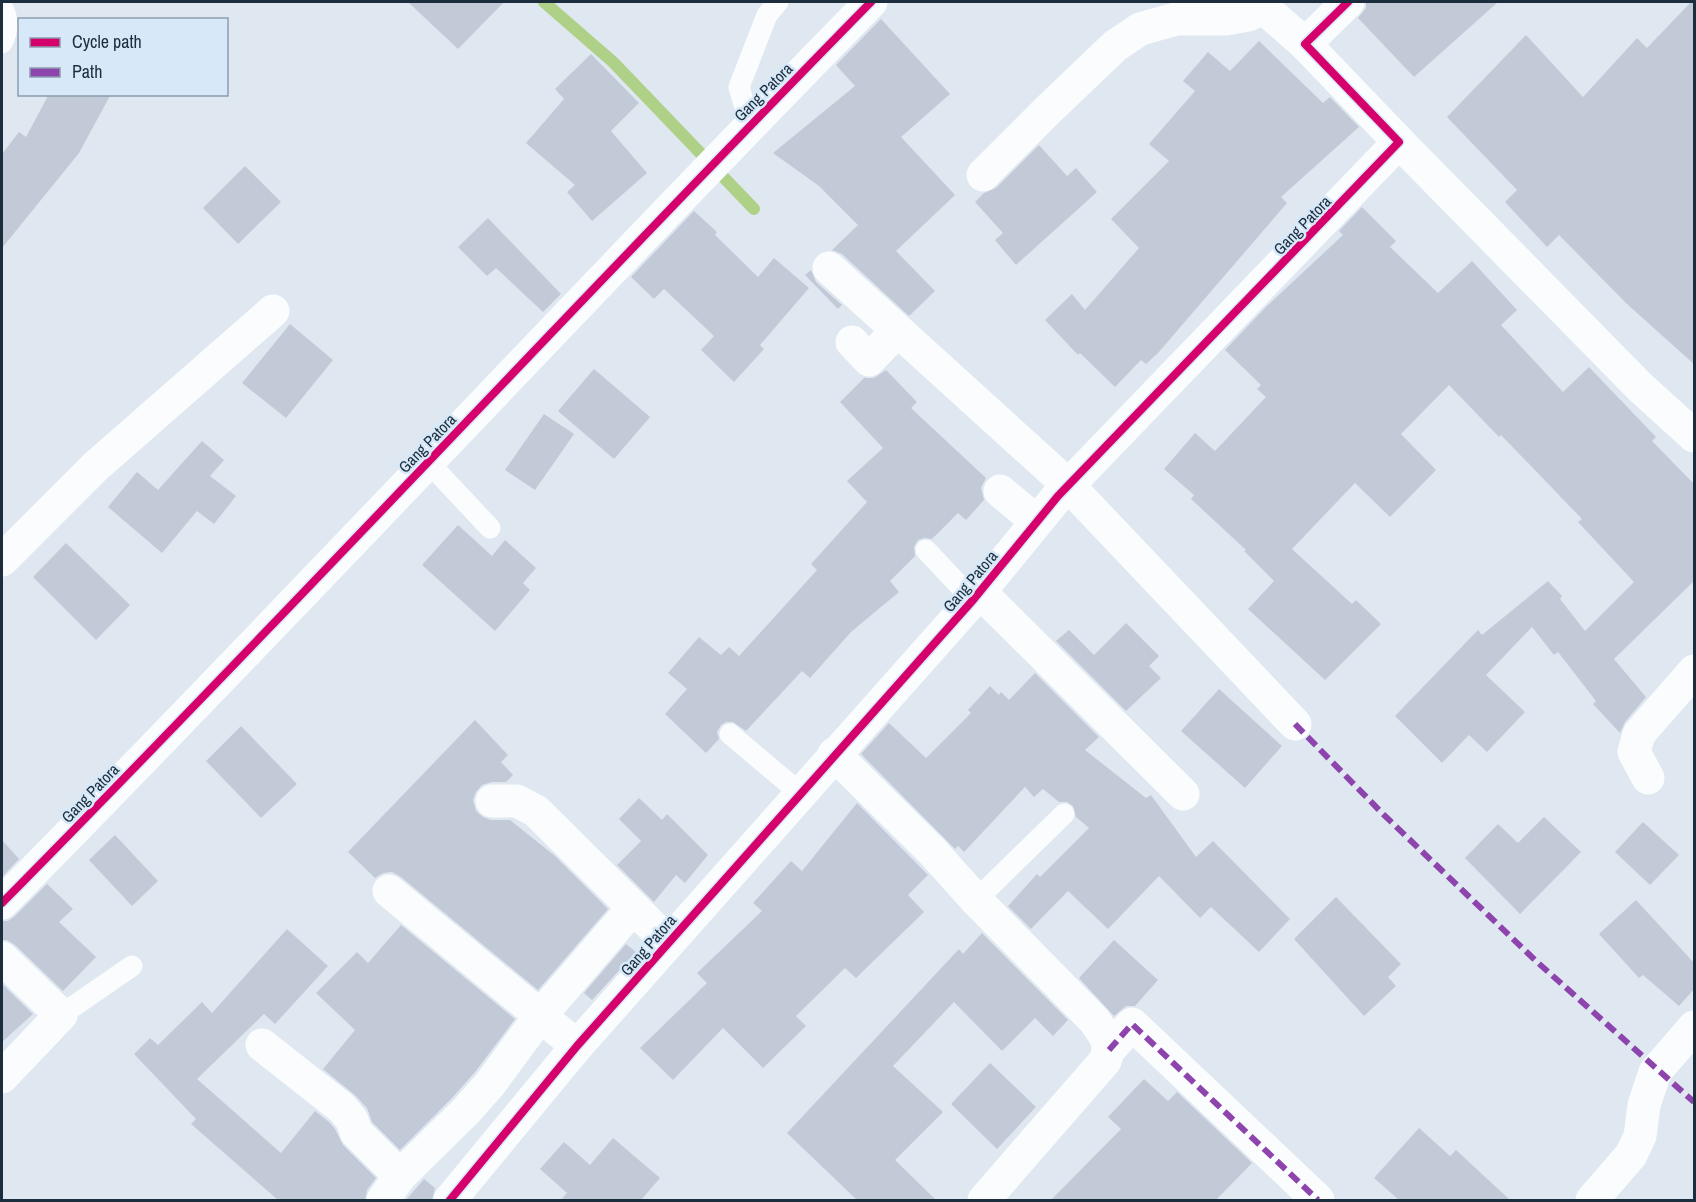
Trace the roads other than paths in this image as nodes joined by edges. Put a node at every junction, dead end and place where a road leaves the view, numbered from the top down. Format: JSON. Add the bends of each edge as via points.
{"nodes":[{"id":1,"x":778,"y":2,"type":"edge"},
{"id":2,"x":871,"y":2,"type":"edge"},
{"id":3,"x":1348,"y":2,"type":"edge"},
{"id":4,"x":1260,"y":5,"type":"edge"},
{"id":5,"x":2,"y":7,"type":"edge"},
{"id":6,"x":2,"y":43,"type":"edge"},
{"id":7,"x":1305,"y":44,"type":"junction"},
{"id":8,"x":750,"y":125,"type":"junction"},
{"id":9,"x":1399,"y":142,"type":"junction"},
{"id":10,"x":983,"y":175,"type":"dead end"},
{"id":11,"x":829,"y":268,"type":"dead end"},
{"id":12,"x":273,"y":311,"type":"dead end"},
{"id":13,"x":897,"y":331,"type":"junction"},
{"id":14,"x":852,"y":342,"type":"dead end"},
{"id":15,"x":1695,"y":436,"type":"edge"},
{"id":16,"x":428,"y":462,"type":"junction"},
{"id":17,"x":1063,"y":490,"type":"junction"},
{"id":18,"x":1000,"y":491,"type":"dead end"},
{"id":19,"x":1036,"y":521,"type":"junction"},
{"id":20,"x":490,"y":528,"type":"dead end"},
{"id":21,"x":926,"y":550,"type":"dead end"},
{"id":22,"x":2,"y":560,"type":"edge"},
{"id":23,"x":976,"y":596,"type":"junction"},
{"id":24,"x":1695,"y":671,"type":"edge"},
{"id":25,"x":1295,"y":724,"type":"dead end"},
{"id":26,"x":730,"y":734,"type":"dead end"},
{"id":27,"x":834,"y":754,"type":"junction"},
{"id":28,"x":1648,"y":778,"type":"dead end"},
{"id":29,"x":800,"y":793,"type":"junction"},
{"id":30,"x":1183,"y":794,"type":"dead end"},
{"id":31,"x":492,"y":801,"type":"dead end"},
{"id":32,"x":1064,"y":814,"type":"dead end"},
{"id":33,"x":389,"y":891,"type":"dead end"},
{"id":34,"x":976,"y":900,"type":"junction"},
{"id":35,"x":2,"y":903,"type":"edge"},
{"id":36,"x":633,"y":908,"type":"junction"},
{"id":37,"x":668,"y":942,"type":"junction"},
{"id":38,"x":2,"y":958,"type":"edge"},
{"id":39,"x":132,"y":966,"type":"dead end"},
{"id":40,"x":61,"y":1015,"type":"junction"},
{"id":41,"x":540,"y":1016,"type":"junction"},
{"id":42,"x":1695,"y":1027,"type":"edge"},
{"id":43,"x":262,"y":1045,"type":"dead end"},
{"id":44,"x":577,"y":1046,"type":"junction"},
{"id":45,"x":1109,"y":1050,"type":"junction"},
{"id":46,"x":2,"y":1077,"type":"edge"},
{"id":47,"x":401,"y":1178,"type":"edge"},
{"id":48,"x":454,"y":1196,"type":"edge"},
{"id":49,"x":984,"y":1200,"type":"edge"},
{"id":50,"x":1318,"y":1200,"type":"edge"},
{"id":51,"x":1592,"y":1200,"type":"edge"}],
"edges":[{"from":1,"to":8,"type":"lane","via":[[767,15],[739,87]]},
{"from":2,"to":8,"type":"street","name":"Gang Patora"},
{"from":3,"to":7,"type":"street"},
{"from":4,"to":7,"type":"street"},
{"from":4,"to":10,"type":"street","via":[[1248,15],[1176,19],[1140,29],[1115,46]]},
{"from":5,"to":6,"type":"lane","via":[[8,25]]},
{"from":7,"to":9,"type":"street"},
{"from":8,"to":16,"type":"street","name":"Gang Patora"},
{"from":9,"to":15,"type":"street","via":[[1640,387]]},
{"from":9,"to":17,"type":"street","name":"Gang Patora"},
{"from":11,"to":13,"type":"street"},
{"from":12,"to":22,"type":"street","via":[[95,467]]},
{"from":13,"to":14,"type":"street","via":[[869,360]]},
{"from":13,"to":17,"type":"street"},
{"from":16,"to":20,"type":"lane"},
{"from":16,"to":35,"type":"street","name":"Gang Patora"},
{"from":17,"to":19,"type":"street","name":"Gang Patora"},
{"from":17,"to":25,"type":"street"},
{"from":18,"to":19,"type":"street"},
{"from":19,"to":23,"type":"street","name":"Gang Patora"},
{"from":21,"to":23,"type":"lane"},
{"from":23,"to":27,"type":"street","name":"Gang Patora"},
{"from":23,"to":30,"type":"street"},
{"from":24,"to":28,"type":"street","via":[[1639,734],[1634,752]]},
{"from":26,"to":29,"type":"lane"},
{"from":27,"to":29,"type":"street","name":"Gang Patora"},
{"from":27,"to":34,"type":"street"},
{"from":29,"to":37,"type":"street","name":"Gang Patora"},
{"from":31,"to":36,"type":"street","via":[[518,801],[536,811]]},
{"from":32,"to":34,"type":"lane"},
{"from":33,"to":41,"type":"street"},
{"from":34,"to":45,"type":"street","via":[[1094,1020],[1107,1038]]},
{"from":36,"to":37,"type":"street"},
{"from":36,"to":41,"type":"street"},
{"from":37,"to":44,"type":"street","name":"Gang Patora"},
{"from":38,"to":40,"type":"street"},
{"from":39,"to":40,"type":"lane"},
{"from":40,"to":46,"type":"street"},
{"from":41,"to":44,"type":"street"},
{"from":41,"to":47,"type":"street","via":[[490,1084]]},
{"from":42,"to":51,"type":"street","via":[[1655,1072],[1644,1105],[1640,1136],[1631,1155]]},
{"from":43,"to":47,"type":"street","via":[[342,1108],[356,1132]]},
{"from":44,"to":48,"type":"street","name":"Gang Patora"},
{"from":45,"to":49,"type":"street","via":[[1105,1061]]},
{"from":45,"to":50,"type":"street","via":[[1132,1024]]},
{"from":47,"to":48,"type":"street"}]}
